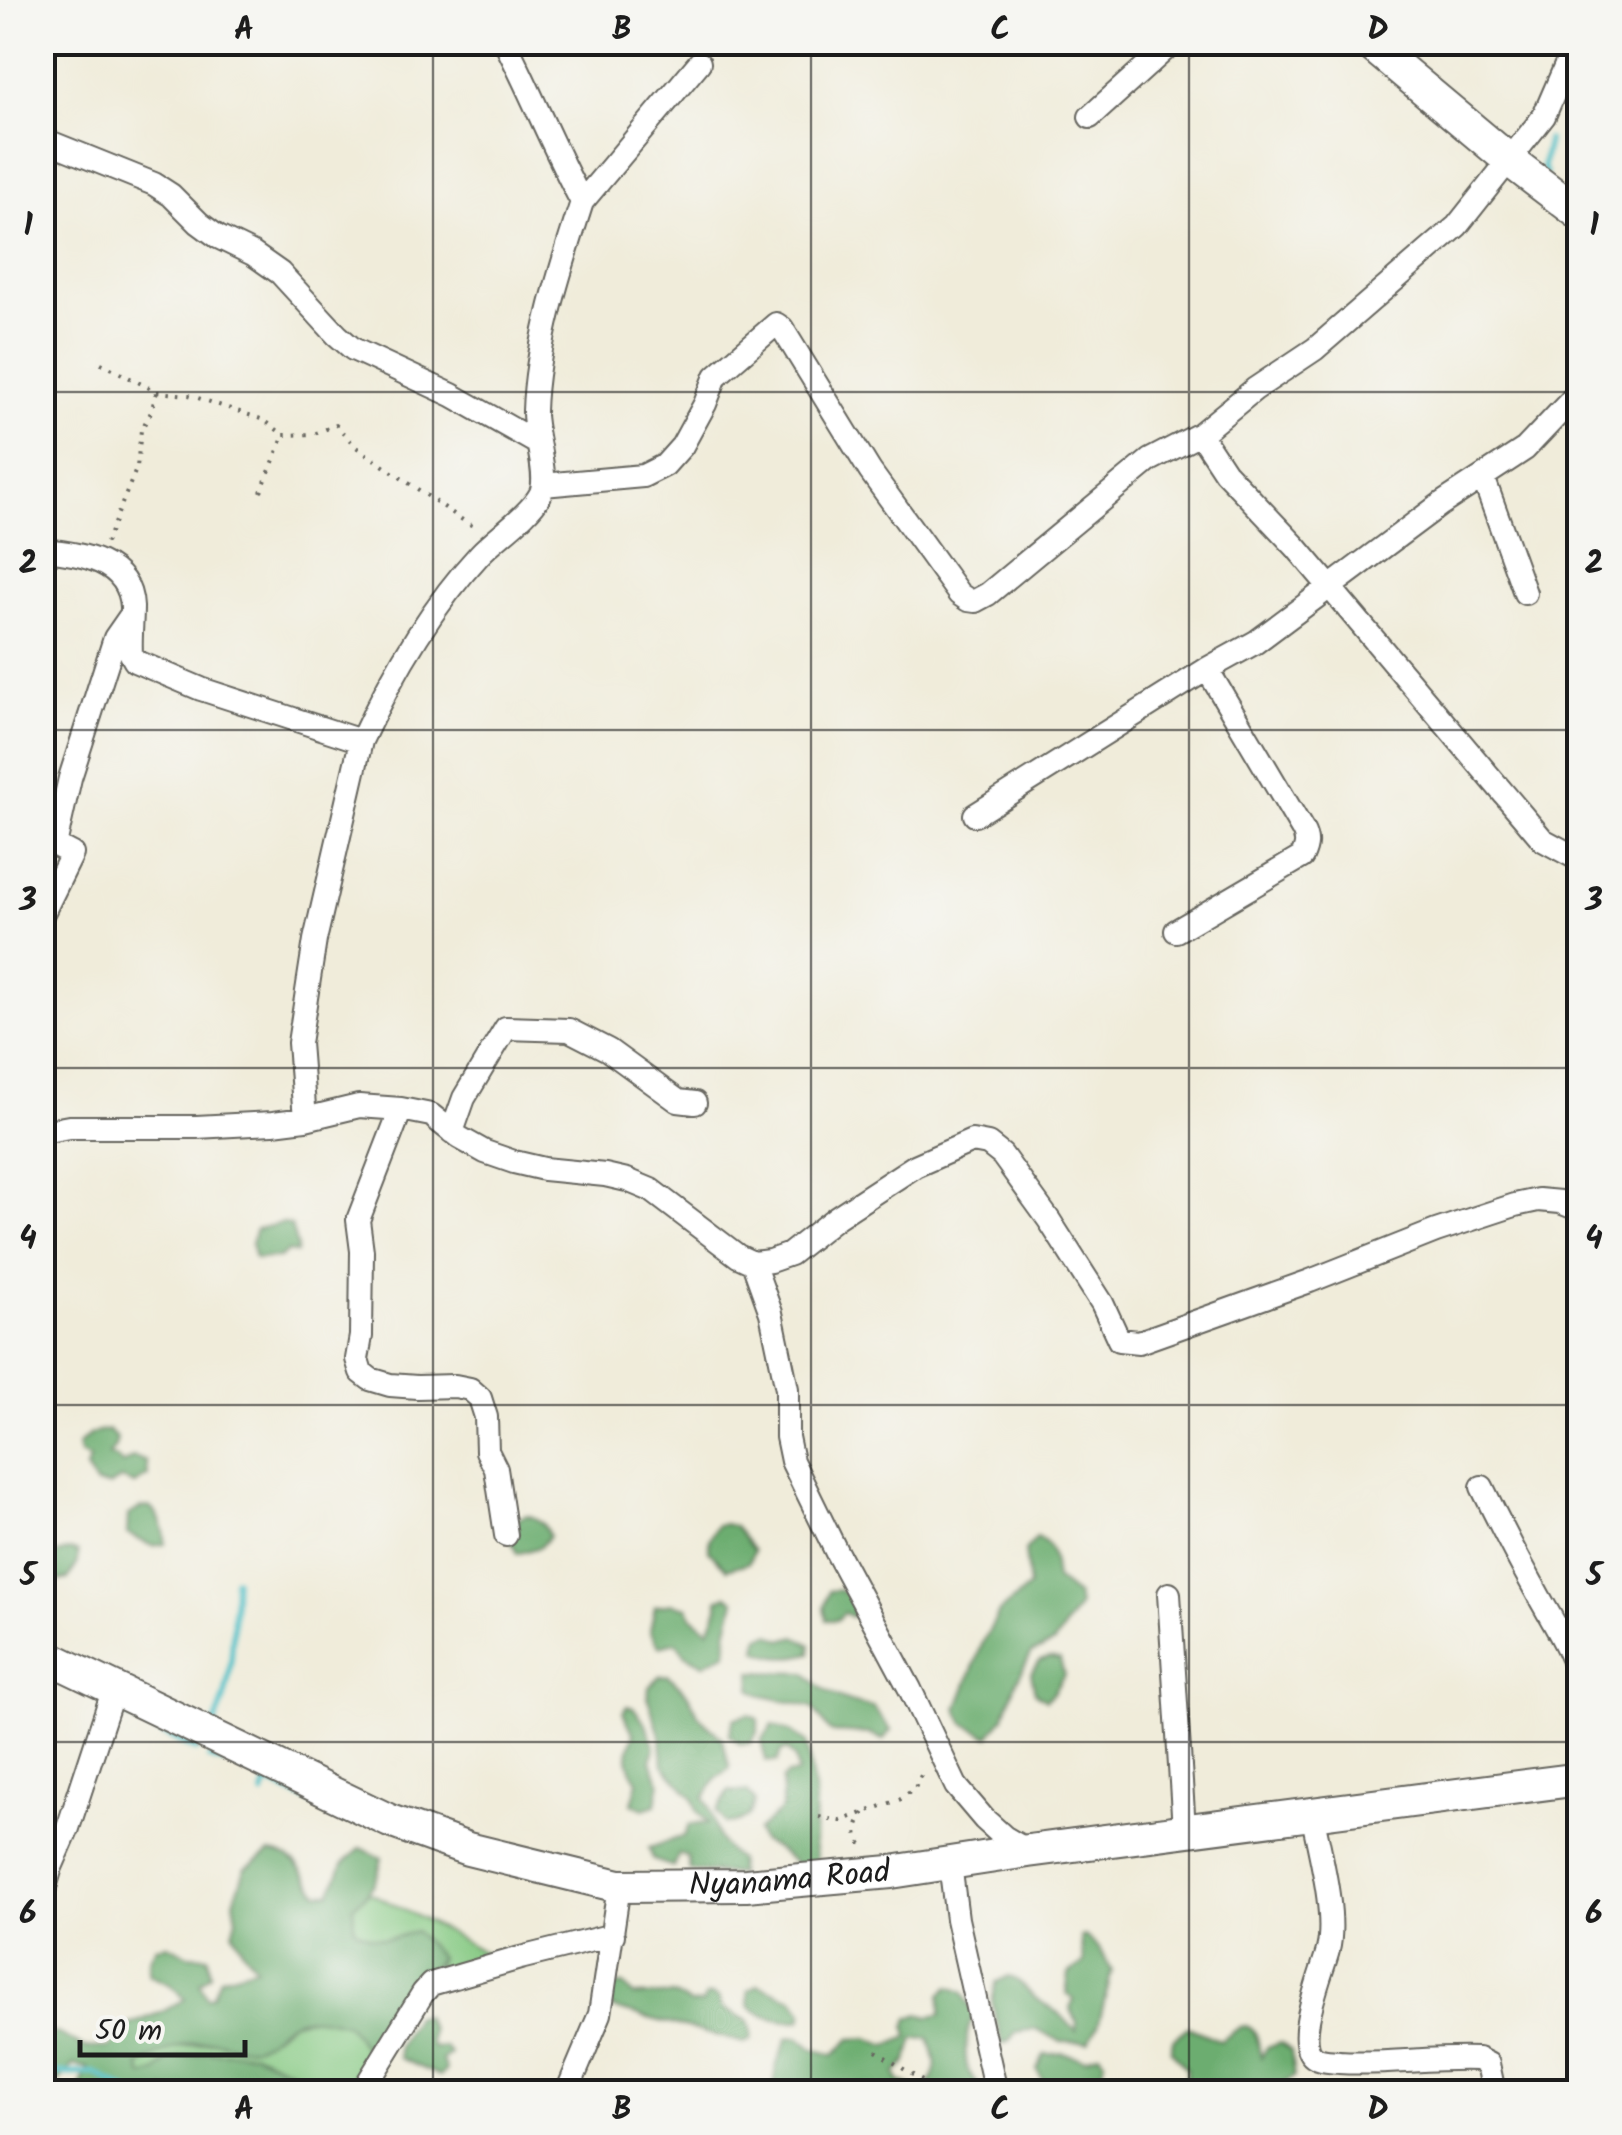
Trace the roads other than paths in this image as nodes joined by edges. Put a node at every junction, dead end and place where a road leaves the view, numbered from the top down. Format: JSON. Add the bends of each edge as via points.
{"nodes":[{"id":1,"x":48,"y":42,"type":"edge"},
{"id":2,"x":505,"y":42,"type":"edge"},
{"id":3,"x":1173,"y":42,"type":"edge"},
{"id":4,"x":1368,"y":42,"type":"edge"},
{"id":5,"x":1576,"y":42,"type":"edge"},
{"id":6,"x":42,"y":52,"type":"edge"},
{"id":7,"x":699,"y":63,"type":"dead end"},
{"id":8,"x":1090,"y":117,"type":"dead end"},
{"id":9,"x":42,"y":139,"type":"edge"},
{"id":10,"x":1510,"y":160,"type":"junction"},
{"id":11,"x":582,"y":202,"type":"junction"},
{"id":12,"x":1580,"y":214,"type":"edge"},
{"id":13,"x":1580,"y":391,"type":"edge"},
{"id":14,"x":1200,"y":434,"type":"junction"},
{"id":15,"x":537,"y":443,"type":"junction"},
{"id":16,"x":1483,"y":477,"type":"junction"},
{"id":17,"x":543,"y":485,"type":"junction"},
{"id":18,"x":42,"y":550,"type":"edge"},
{"id":19,"x":1330,"y":588,"type":"junction"},
{"id":20,"x":1525,"y":593,"type":"dead end"},
{"id":21,"x":131,"y":615,"type":"junction"},
{"id":22,"x":1207,"y":669,"type":"junction"},
{"id":23,"x":360,"y":741,"type":"junction"},
{"id":24,"x":974,"y":815,"type":"dead end"},
{"id":25,"x":1580,"y":860,"type":"edge"},
{"id":26,"x":42,"y":914,"type":"edge"},
{"id":27,"x":1176,"y":931,"type":"dead end"},
{"id":28,"x":695,"y":1103,"type":"dead end"},
{"id":29,"x":401,"y":1109,"type":"junction"},
{"id":30,"x":305,"y":1119,"type":"junction"},
{"id":31,"x":42,"y":1132,"type":"edge"},
{"id":32,"x":452,"y":1132,"type":"junction"},
{"id":33,"x":1580,"y":1210,"type":"edge"},
{"id":34,"x":753,"y":1263,"type":"junction"},
{"id":35,"x":1482,"y":1487,"type":"dead end"},
{"id":36,"x":506,"y":1535,"type":"dead end"},
{"id":37,"x":1169,"y":1594,"type":"dead end"},
{"id":38,"x":42,"y":1654,"type":"edge"},
{"id":39,"x":1580,"y":1683,"type":"edge"},
{"id":40,"x":114,"y":1688,"type":"junction"},
{"id":41,"x":1580,"y":1779,"type":"edge"},
{"id":42,"x":1312,"y":1812,"type":"junction"},
{"id":43,"x":1184,"y":1830,"type":"junction"},
{"id":44,"x":1028,"y":1850,"type":"junction"},
{"id":45,"x":950,"y":1864,"type":"junction"},
{"id":46,"x":620,"y":1886,"type":"junction"},
{"id":47,"x":42,"y":1898,"type":"edge"},
{"id":48,"x":612,"y":1935,"type":"junction"},
{"id":49,"x":362,"y":2092,"type":"edge"},
{"id":50,"x":567,"y":2092,"type":"edge"},
{"id":51,"x":996,"y":2092,"type":"edge"},
{"id":52,"x":1494,"y":2092,"type":"edge"}],
"edges":[{"from":1,"to":6,"type":"street"},
{"from":2,"to":11,"type":"street"},
{"from":3,"to":8,"type":"street"},
{"from":4,"to":10,"type":"street"},
{"from":5,"to":10,"type":"street","via":[[1544,116]]},
{"from":7,"to":11,"type":"street"},
{"from":9,"to":15,"type":"street","via":[[154,184],[218,237],[280,273],[354,349]]},
{"from":10,"to":12,"type":"street"},
{"from":10,"to":14,"type":"street","via":[[1458,226],[1315,349]]},
{"from":11,"to":15,"type":"street","via":[[556,280],[534,413]]},
{"from":13,"to":16,"type":"street","via":[[1525,449]]},
{"from":14,"to":17,"type":"street","via":[[1150,460],[975,601],[959,594],[942,572],[776,324],[716,376],[682,446],[665,465],[643,476]]},
{"from":14,"to":19,"type":"street"},
{"from":15,"to":17,"type":"street"},
{"from":16,"to":19,"type":"street"},
{"from":16,"to":20,"type":"street"},
{"from":17,"to":23,"type":"street","via":[[419,633]]},
{"from":18,"to":21,"type":"street","via":[[75,553],[117,571],[126,582]]},
{"from":19,"to":22,"type":"street"},
{"from":19,"to":25,"type":"street","via":[[1543,840]]},
{"from":21,"to":23,"type":"street","via":[[136,661]]},
{"from":21,"to":26,"type":"street","via":[[116,638],[70,778],[54,845],[72,854]]},
{"from":22,"to":24,"type":"street"},
{"from":22,"to":27,"type":"street","via":[[1307,847],[1302,858]]},
{"from":23,"to":30,"type":"street","via":[[299,1043]]},
{"from":28,"to":32,"type":"street","via":[[678,1100],[570,1030],[506,1028],[464,1098]]},
{"from":29,"to":30,"type":"street","via":[[359,1106]]},
{"from":29,"to":32,"type":"street","via":[[430,1115]]},
{"from":29,"to":36,"type":"street","via":[[358,1220],[357,1359],[370,1380],[455,1386],[480,1398]]},
{"from":30,"to":31,"type":"street"},
{"from":32,"to":34,"type":"street","via":[[514,1162],[605,1175],[651,1190]]},
{"from":33,"to":34,"type":"street","via":[[1538,1200],[1515,1205],[1129,1342],[1118,1340],[1091,1286],[1002,1154],[972,1141],[916,1166],[790,1254]]},
{"from":34,"to":44,"type":"street","via":[[786,1388],[792,1461],[956,1786],[1004,1837]]},
{"from":35,"to":39,"type":"street","via":[[1563,1636]]},
{"from":37,"to":43,"type":"street"},
{"from":38,"to":40,"type":"street","name":"Nyanama Road"},
{"from":40,"to":46,"type":"street","name":"Nyanama Road","via":[[390,1821],[468,1849]]},
{"from":40,"to":47,"type":"street"},
{"from":41,"to":42,"type":"street","name":"Nyanama Road"},
{"from":42,"to":43,"type":"street","name":"Nyanama Road"},
{"from":42,"to":52,"type":"street","via":[[1330,1946],[1308,2020],[1310,2055],[1352,2063],[1478,2059],[1488,2064]]},
{"from":43,"to":44,"type":"street","name":"Nyanama Road"},
{"from":44,"to":45,"type":"street","name":"Nyanama Road"},
{"from":45,"to":46,"type":"street","name":"Nyanama Road","via":[[746,1885]]},
{"from":45,"to":51,"type":"street"},
{"from":46,"to":48,"type":"street"},
{"from":48,"to":49,"type":"street","via":[[431,1984]]},
{"from":48,"to":50,"type":"street","via":[[600,2014]]}]}
